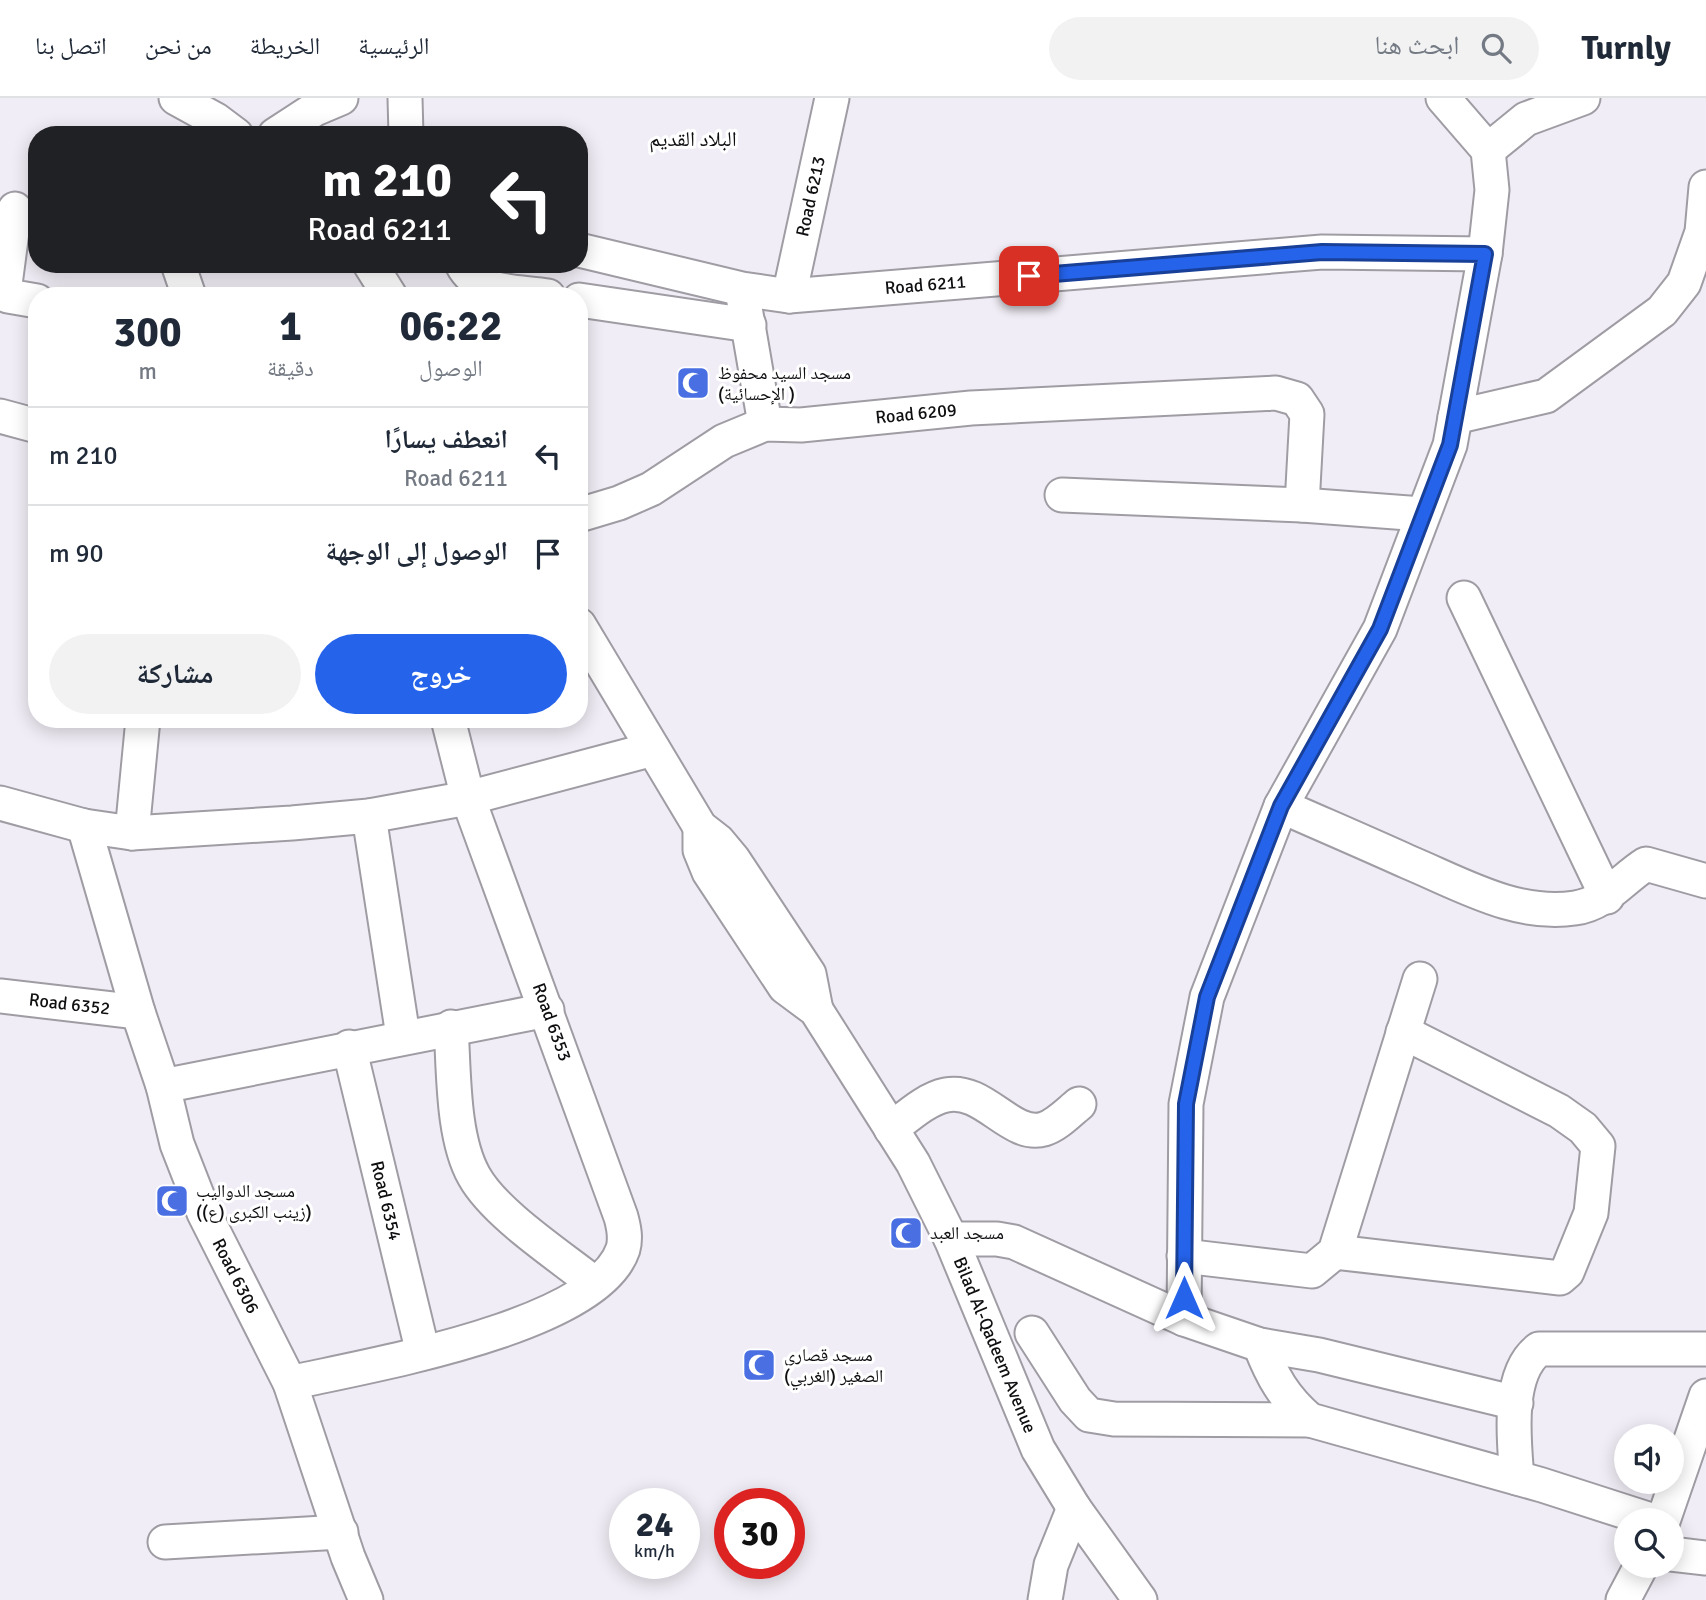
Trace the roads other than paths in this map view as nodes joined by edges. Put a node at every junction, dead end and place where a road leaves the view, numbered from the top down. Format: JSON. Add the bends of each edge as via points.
{"nodes":[{"id":1,"x":176,"y":98,"type":"edge"},
{"id":2,"x":405,"y":98,"type":"edge"},
{"id":3,"x":832,"y":98,"type":"edge"},
{"id":4,"x":1443,"y":98,"type":"edge"},
{"id":5,"x":1583,"y":98,"type":"edge"},
{"id":6,"x":323,"y":102,"type":"edge"},
{"id":7,"x":214,"y":126,"type":"edge"},
{"id":8,"x":288,"y":126,"type":"edge"},
{"id":9,"x":406,"y":126,"type":"edge"},
{"id":10,"x":1488,"y":150,"type":"junction"},
{"id":11,"x":1706,"y":187,"type":"edge"},
{"id":12,"x":17,"y":209,"type":"edge"},
{"id":13,"x":588,"y":252,"type":"edge"},
{"id":14,"x":1485,"y":254,"type":"junction"},
{"id":15,"x":466,"y":273,"type":"edge"},
{"id":16,"x":489,"y":287,"type":"edge"},
{"id":17,"x":742,"y":289,"type":"junction"},
{"id":18,"x":789,"y":296,"type":"junction"},
{"id":19,"x":28,"y":299,"type":"edge"},
{"id":20,"x":588,"y":301,"type":"edge"},
{"id":21,"x":749,"y":325,"type":"junction"},
{"id":22,"x":0,"y":415,"type":"edge"},
{"id":23,"x":1455,"y":417,"type":"junction"},
{"id":24,"x":28,"y":423,"type":"edge"},
{"id":25,"x":765,"y":424,"type":"junction"},
{"id":26,"x":1062,"y":495,"type":"dead end"},
{"id":27,"x":1302,"y":505,"type":"junction"},
{"id":28,"x":588,"y":512,"type":"edge"},
{"id":29,"x":1422,"y":514,"type":"junction"},
{"id":30,"x":1464,"y":598,"type":"dead end"},
{"id":31,"x":588,"y":640,"type":"edge"},
{"id":32,"x":142,"y":728,"type":"edge"},
{"id":33,"x":450,"y":728,"type":"edge"},
{"id":34,"x":653,"y":749,"type":"junction"},
{"id":35,"x":468,"y":798,"type":"junction"},
{"id":36,"x":0,"y":803,"type":"edge"},
{"id":37,"x":1281,"y":806,"type":"junction"},
{"id":38,"x":369,"y":816,"type":"junction"},
{"id":39,"x":84,"y":825,"type":"junction"},
{"id":40,"x":132,"y":833,"type":"junction"},
{"id":41,"x":1706,"y":881,"type":"edge"},
{"id":42,"x":1607,"y":897,"type":"junction"},
{"id":43,"x":1420,"y":979,"type":"dead end"},
{"id":44,"x":0,"y":996,"type":"edge"},
{"id":45,"x":547,"y":1010,"type":"junction"},
{"id":46,"x":138,"y":1012,"type":"junction"},
{"id":47,"x":451,"y":1027,"type":"junction"},
{"id":48,"x":1403,"y":1032,"type":"junction"},
{"id":49,"x":403,"y":1036,"type":"junction"},
{"id":50,"x":349,"y":1047,"type":"junction"},
{"id":51,"x":163,"y":1086,"type":"junction"},
{"id":52,"x":1080,"y":1104,"type":"dead end"},
{"id":53,"x":891,"y":1129,"type":"junction"},
{"id":54,"x":951,"y":1239,"type":"junction"},
{"id":55,"x":1335,"y":1252,"type":"junction"},
{"id":56,"x":1184,"y":1256,"type":"junction"},
{"id":57,"x":595,"y":1284,"type":"junction"},
{"id":58,"x":1184,"y":1319,"type":"junction"},
{"id":59,"x":1032,"y":1333,"type":"dead end"},
{"id":60,"x":1260,"y":1345,"type":"junction"},
{"id":61,"x":1706,"y":1349,"type":"edge"},
{"id":62,"x":423,"y":1353,"type":"junction"},
{"id":63,"x":290,"y":1383,"type":"junction"},
{"id":64,"x":1516,"y":1403,"type":"junction"},
{"id":65,"x":1704,"y":1410,"type":"edge"},
{"id":66,"x":1310,"y":1420,"type":"junction"},
{"id":67,"x":1517,"y":1478,"type":"junction"},
{"id":68,"x":1074,"y":1508,"type":"junction"},
{"id":69,"x":1614,"y":1508,"type":"edge"},
{"id":70,"x":1668,"y":1508,"type":"edge"},
{"id":71,"x":341,"y":1532,"type":"junction"},
{"id":72,"x":165,"y":1542,"type":"dead end"},
{"id":73,"x":1684,"y":1555,"type":"edge"},
{"id":74,"x":1706,"y":1558,"type":"edge"},
{"id":75,"x":1635,"y":1578,"type":"edge"},
{"id":76,"x":366,"y":1600,"type":"edge"},
{"id":77,"x":1045,"y":1600,"type":"edge"},
{"id":78,"x":1140,"y":1600,"type":"edge"},
{"id":79,"x":1623,"y":1600,"type":"edge"}],
"edges":[{"from":1,"to":7,"type":"street"},
{"from":2,"to":9,"type":"street"},
{"from":3,"to":18,"type":"street","name":"Road 6213"},
{"from":4,"to":10,"type":"street"},
{"from":5,"to":10,"type":"street","via":[[1526,119]]},
{"from":6,"to":8,"type":"street"},
{"from":10,"to":14,"type":"street","via":[[1492,190]]},
{"from":11,"to":23,"type":"street","via":[[1702,232],[1684,283],[1662,311],[1546,396]]},
{"from":12,"to":19,"type":"street","via":[[4,292]]},
{"from":13,"to":17,"type":"street","name":"Road 6211"},
{"from":14,"to":18,"type":"street","name":"Road 6211","via":[[1322,252]]},
{"from":14,"to":23,"type":"street"},
{"from":15,"to":16,"type":"street"},
{"from":17,"to":18,"type":"street","name":"Road 6211"},
{"from":17,"to":21,"type":"street"},
{"from":20,"to":21,"type":"street"},
{"from":21,"to":25,"type":"street"},
{"from":22,"to":24,"type":"street"},
{"from":23,"to":29,"type":"street","via":[[1450,445]]},
{"from":25,"to":27,"type":"street","name":"Road 6209","via":[[1276,393],[1297,399],[1307,414]]},
{"from":25,"to":28,"type":"street","name":"Road 6209","via":[[724,441],[651,489]]},
{"from":26,"to":27,"type":"street"},
{"from":27,"to":29,"type":"street"},
{"from":29,"to":37,"type":"street","via":[[1380,629]]},
{"from":30,"to":42,"type":"street"},
{"from":31,"to":34,"type":"street","name":"Bilad Al-Qadeem Avenue"},
{"from":32,"to":40,"type":"street"},
{"from":33,"to":35,"type":"street","name":"Road 6353"},
{"from":34,"to":35,"type":"street"},
{"from":34,"to":53,"type":"street","name":"Bilad Al-Qadeem Avenue","via":[[699,827],[709,872],[785,987],[816,1010]]},
{"from":35,"to":38,"type":"street"},
{"from":35,"to":45,"type":"street","name":"Road 6353"},
{"from":36,"to":39,"type":"street"},
{"from":37,"to":42,"type":"street","via":[[1489,897],[1531,909],[1576,908]]},
{"from":37,"to":56,"type":"street","via":[[1207,997],[1186,1104]]},
{"from":38,"to":40,"type":"street"},
{"from":38,"to":49,"type":"street"},
{"from":39,"to":40,"type":"street"},
{"from":39,"to":46,"type":"street","name":"Road 6306"},
{"from":41,"to":42,"type":"street","via":[[1646,864]]},
{"from":43,"to":48,"type":"street"},
{"from":44,"to":46,"type":"street","name":"Road 6352"},
{"from":45,"to":47,"type":"street"},
{"from":45,"to":57,"type":"street","name":"Road 6353","via":[[625,1233],[614,1265]]},
{"from":46,"to":51,"type":"street","name":"Road 6306"},
{"from":47,"to":49,"type":"street"},
{"from":47,"to":57,"type":"street","via":[[459,1124],[473,1176],[488,1197]]},
{"from":48,"to":55,"type":"street"},
{"from":48,"to":55,"type":"street","via":[[1559,1111],[1583,1128],[1598,1146],[1591,1213],[1567,1272],[1560,1278]]},
{"from":49,"to":50,"type":"street"},
{"from":50,"to":51,"type":"street"},
{"from":50,"to":62,"type":"street","name":"Road 6354"},
{"from":51,"to":63,"type":"street","name":"Road 6306","via":[[177,1144],[204,1213]]},
{"from":52,"to":53,"type":"street","via":[[1052,1126],[1035,1130],[971,1097],[946,1095]]},
{"from":53,"to":54,"type":"street","name":"Bilad Al-Qadeem Avenue","via":[[925,1183]]},
{"from":54,"to":58,"type":"street","via":[[1014,1242]]},
{"from":54,"to":68,"type":"street","name":"Bilad Al-Qadeem Avenue","via":[[1023,1418]]},
{"from":55,"to":56,"type":"street","via":[[1312,1271]]},
{"from":56,"to":58,"type":"street"},
{"from":57,"to":62,"type":"street","via":[[529,1321]]},
{"from":58,"to":60,"type":"street"},
{"from":59,"to":66,"type":"street","via":[[1089,1415]]},
{"from":60,"to":64,"type":"street","via":[[1299,1350]]},
{"from":60,"to":66,"type":"street","via":[[1272,1378]]},
{"from":61,"to":64,"type":"street","via":[[1539,1349],[1527,1357]]},
{"from":62,"to":63,"type":"street"},
{"from":63,"to":71,"type":"street","name":"Road 6306"},
{"from":64,"to":67,"type":"street","via":[[1511,1427]]},
{"from":65,"to":70,"type":"street"},
{"from":66,"to":67,"type":"street"},
{"from":67,"to":69,"type":"street"},
{"from":68,"to":77,"type":"street","via":[[1051,1565]]},
{"from":68,"to":78,"type":"street","name":"Bilad Al-Qadeem Avenue"},
{"from":71,"to":72,"type":"street"},
{"from":71,"to":76,"type":"street","name":"Road 6306"},
{"from":73,"to":74,"type":"street"},
{"from":75,"to":79,"type":"street"}]}
